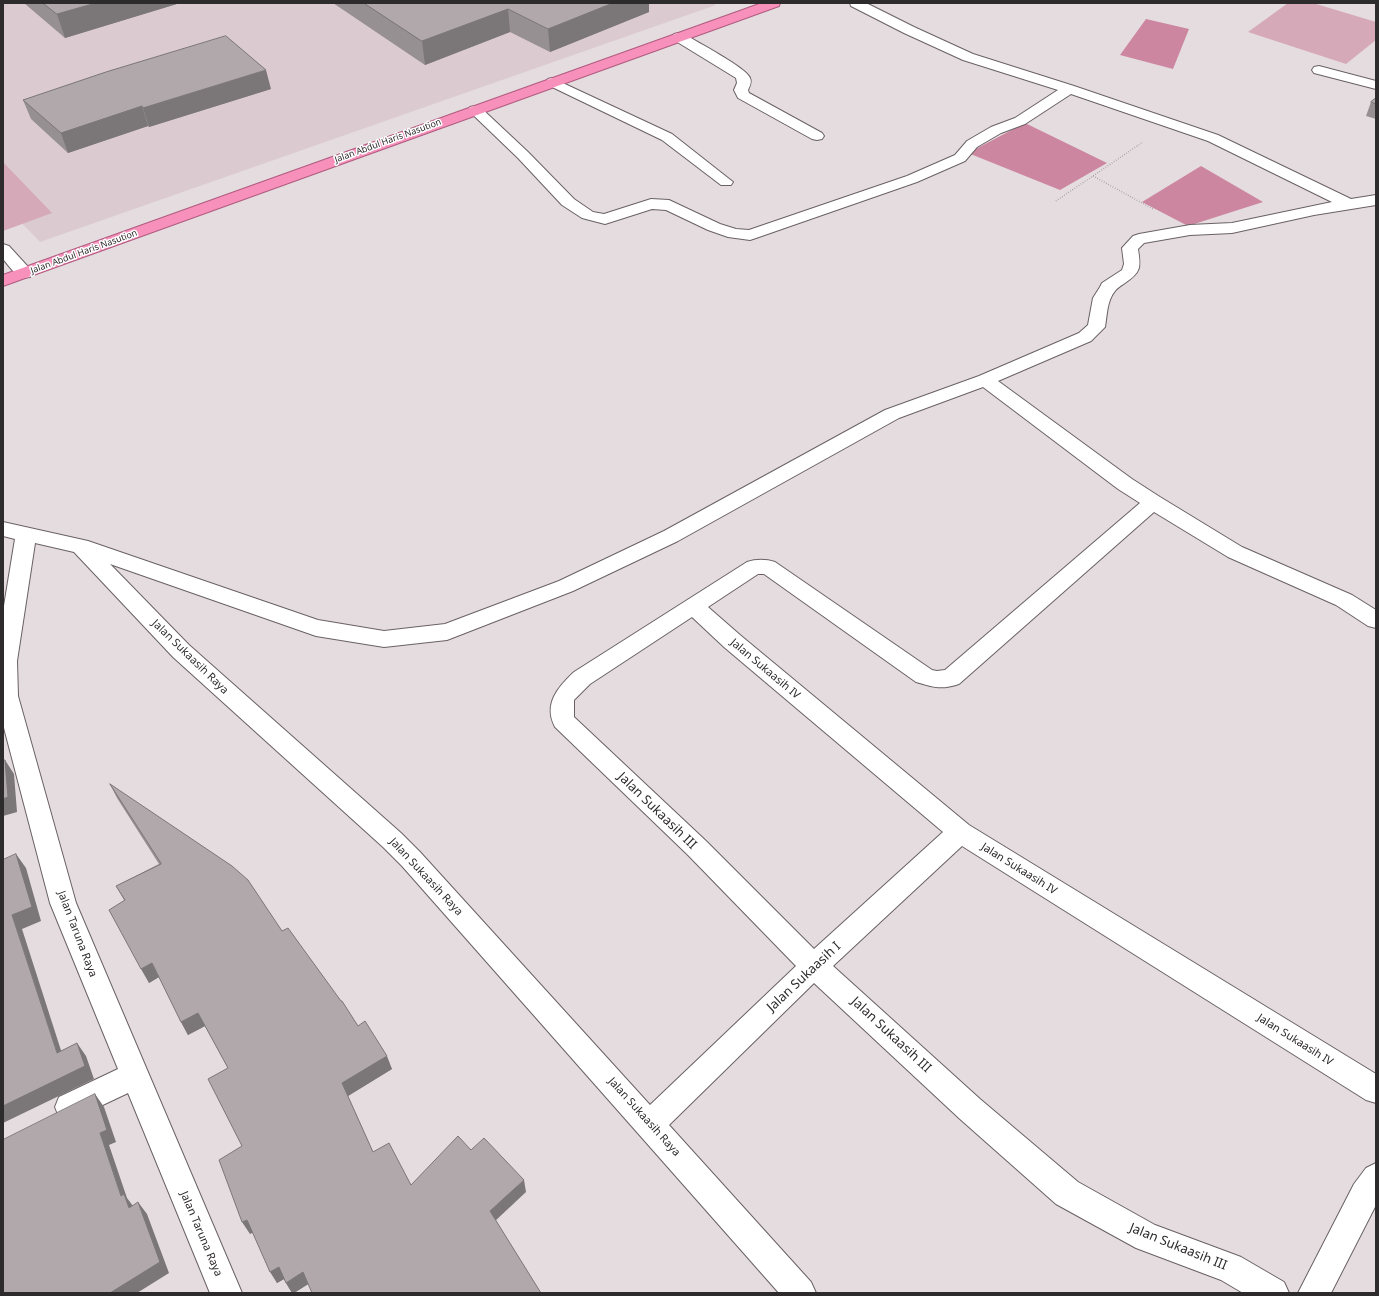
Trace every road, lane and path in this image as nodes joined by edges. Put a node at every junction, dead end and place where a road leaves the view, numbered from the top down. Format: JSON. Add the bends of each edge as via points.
{"nodes":[{"id":1,"x":774,"y":3,"type":"edge"},
{"id":2,"x":856,"y":3,"type":"edge"},
{"id":3,"x":679,"y":37,"type":"junction"},
{"id":4,"x":1319,"y":70,"type":"dead end"},
{"id":5,"x":552,"y":82,"type":"junction"},
{"id":6,"x":1376,"y":85,"type":"edge"},
{"id":7,"x":1070,"y":89,"type":"junction"},
{"id":8,"x":475,"y":110,"type":"junction"},
{"id":9,"x":1171,"y":123,"type":"junction"},
{"id":10,"x":817,"y":136,"type":"dead end"},
{"id":11,"x":1093,"y":176,"type":"junction"},
{"id":12,"x":726,"y":182,"type":"dead end"},
{"id":13,"x":1376,"y":200,"type":"edge"},
{"id":14,"x":1056,"y":201,"type":"dead end"},
{"id":15,"x":1348,"y":204,"type":"junction"},
{"id":16,"x":1190,"y":230,"type":"junction"},
{"id":17,"x":3,"y":249,"type":"edge"},
{"id":18,"x":24,"y":273,"type":"junction"},
{"id":19,"x":3,"y":281,"type":"edge"},
{"id":20,"x":985,"y":380,"type":"junction"},
{"id":21,"x":1154,"y":502,"type":"junction"},
{"id":22,"x":3,"y":529,"type":"edge"},
{"id":23,"x":26,"y":534,"type":"junction"},
{"id":24,"x":81,"y":546,"type":"junction"},
{"id":25,"x":693,"y":606,"type":"junction"},
{"id":26,"x":1376,"y":620,"type":"edge"},
{"id":27,"x":960,"y":832,"type":"junction"},
{"id":28,"x":814,"y":966,"type":"junction"},
{"id":29,"x":135,"y":1075,"type":"junction"},
{"id":30,"x":1376,"y":1090,"type":"edge"},
{"id":31,"x":45,"y":1119,"type":"edge"},
{"id":32,"x":650,"y":1124,"type":"junction"},
{"id":33,"x":1376,"y":1178,"type":"edge"},
{"id":34,"x":226,"y":1293,"type":"edge"},
{"id":35,"x":800,"y":1293,"type":"edge"},
{"id":36,"x":1273,"y":1293,"type":"edge"},
{"id":37,"x":1314,"y":1293,"type":"edge"}],
"edges":[{"from":1,"to":3,"type":"highway","name":"Jalan Abdul Haris Nasution"},
{"from":2,"to":7,"type":"street","via":[[968,57]]},
{"from":3,"to":5,"type":"highway","name":"Jalan Abdul Haris Nasution"},
{"from":3,"to":10,"type":"street","via":[[743,77],[741,90],[751,100]]},
{"from":4,"to":6,"type":"street"},
{"from":5,"to":8,"type":"highway","name":"Jalan Abdul Haris Nasution"},
{"from":5,"to":12,"type":"lane","via":[[667,137]]},
{"from":7,"to":8,"type":"street","via":[[1020,121],[996,130],[972,144],[960,158],[912,179],[750,235],[734,234],[714,227],[669,205],[651,204],[605,218],[588,215],[568,202]]},
{"from":7,"to":9,"type":"street"},
{"from":8,"to":18,"type":"highway","name":"Jalan Abdul Haris Nasution"},
{"from":9,"to":11,"type":"path"},
{"from":9,"to":15,"type":"street","via":[[1213,138]]},
{"from":11,"to":14,"type":"path"},
{"from":11,"to":16,"type":"path"},
{"from":13,"to":15,"type":"street"},
{"from":15,"to":16,"type":"street","via":[[1232,228]]},
{"from":16,"to":20,"type":"street","via":[[1139,240],[1130,248],[1130,272],[1108,287],[1102,298],[1096,327],[1085,337]]},
{"from":17,"to":18,"type":"street"},
{"from":18,"to":19,"type":"highway","name":"Jalan Abdul Haris Nasution"},
{"from":20,"to":21,"type":"street","via":[[1125,484]]},
{"from":20,"to":24,"type":"street","via":[[892,414],[671,536],[566,586],[447,632],[384,639],[316,628]]},
{"from":21,"to":25,"type":"street","via":[[951,678],[937,680],[912,669],[768,567],[754,567]]},
{"from":21,"to":26,"type":"street","via":[[1235,552],[1344,600]]},
{"from":22,"to":23,"type":"street"},
{"from":23,"to":24,"type":"street"},
{"from":23,"to":29,"type":"street","name":"Jalan Taruna Raya","via":[[6,661],[7,696],[63,903]]},
{"from":24,"to":32,"type":"street","name":"Jalan Sukaasih Raya","via":[[180,651],[402,849]]},
{"from":25,"to":27,"type":"street","name":"Jalan Sukaasih IV"},
{"from":25,"to":28,"type":"street","name":"Jalan Sukaasih III","via":[[582,678],[562,700],[562,721],[697,848]]},
{"from":27,"to":28,"type":"street","name":"Jalan Sukaasih I"},
{"from":27,"to":30,"type":"street","name":"Jalan Sukaasih IV"},
{"from":28,"to":32,"type":"street","name":"Jalan Sukaasih I"},
{"from":28,"to":36,"type":"street","name":"Jalan Sukaasih III","via":[[1067,1193],[1147,1237],[1230,1268]]},
{"from":29,"to":31,"type":"street"},
{"from":29,"to":34,"type":"street","name":"Jalan Taruna Raya"},
{"from":32,"to":35,"type":"street","name":"Jalan Sukaasih Raya"},
{"from":33,"to":37,"type":"street"}]}
